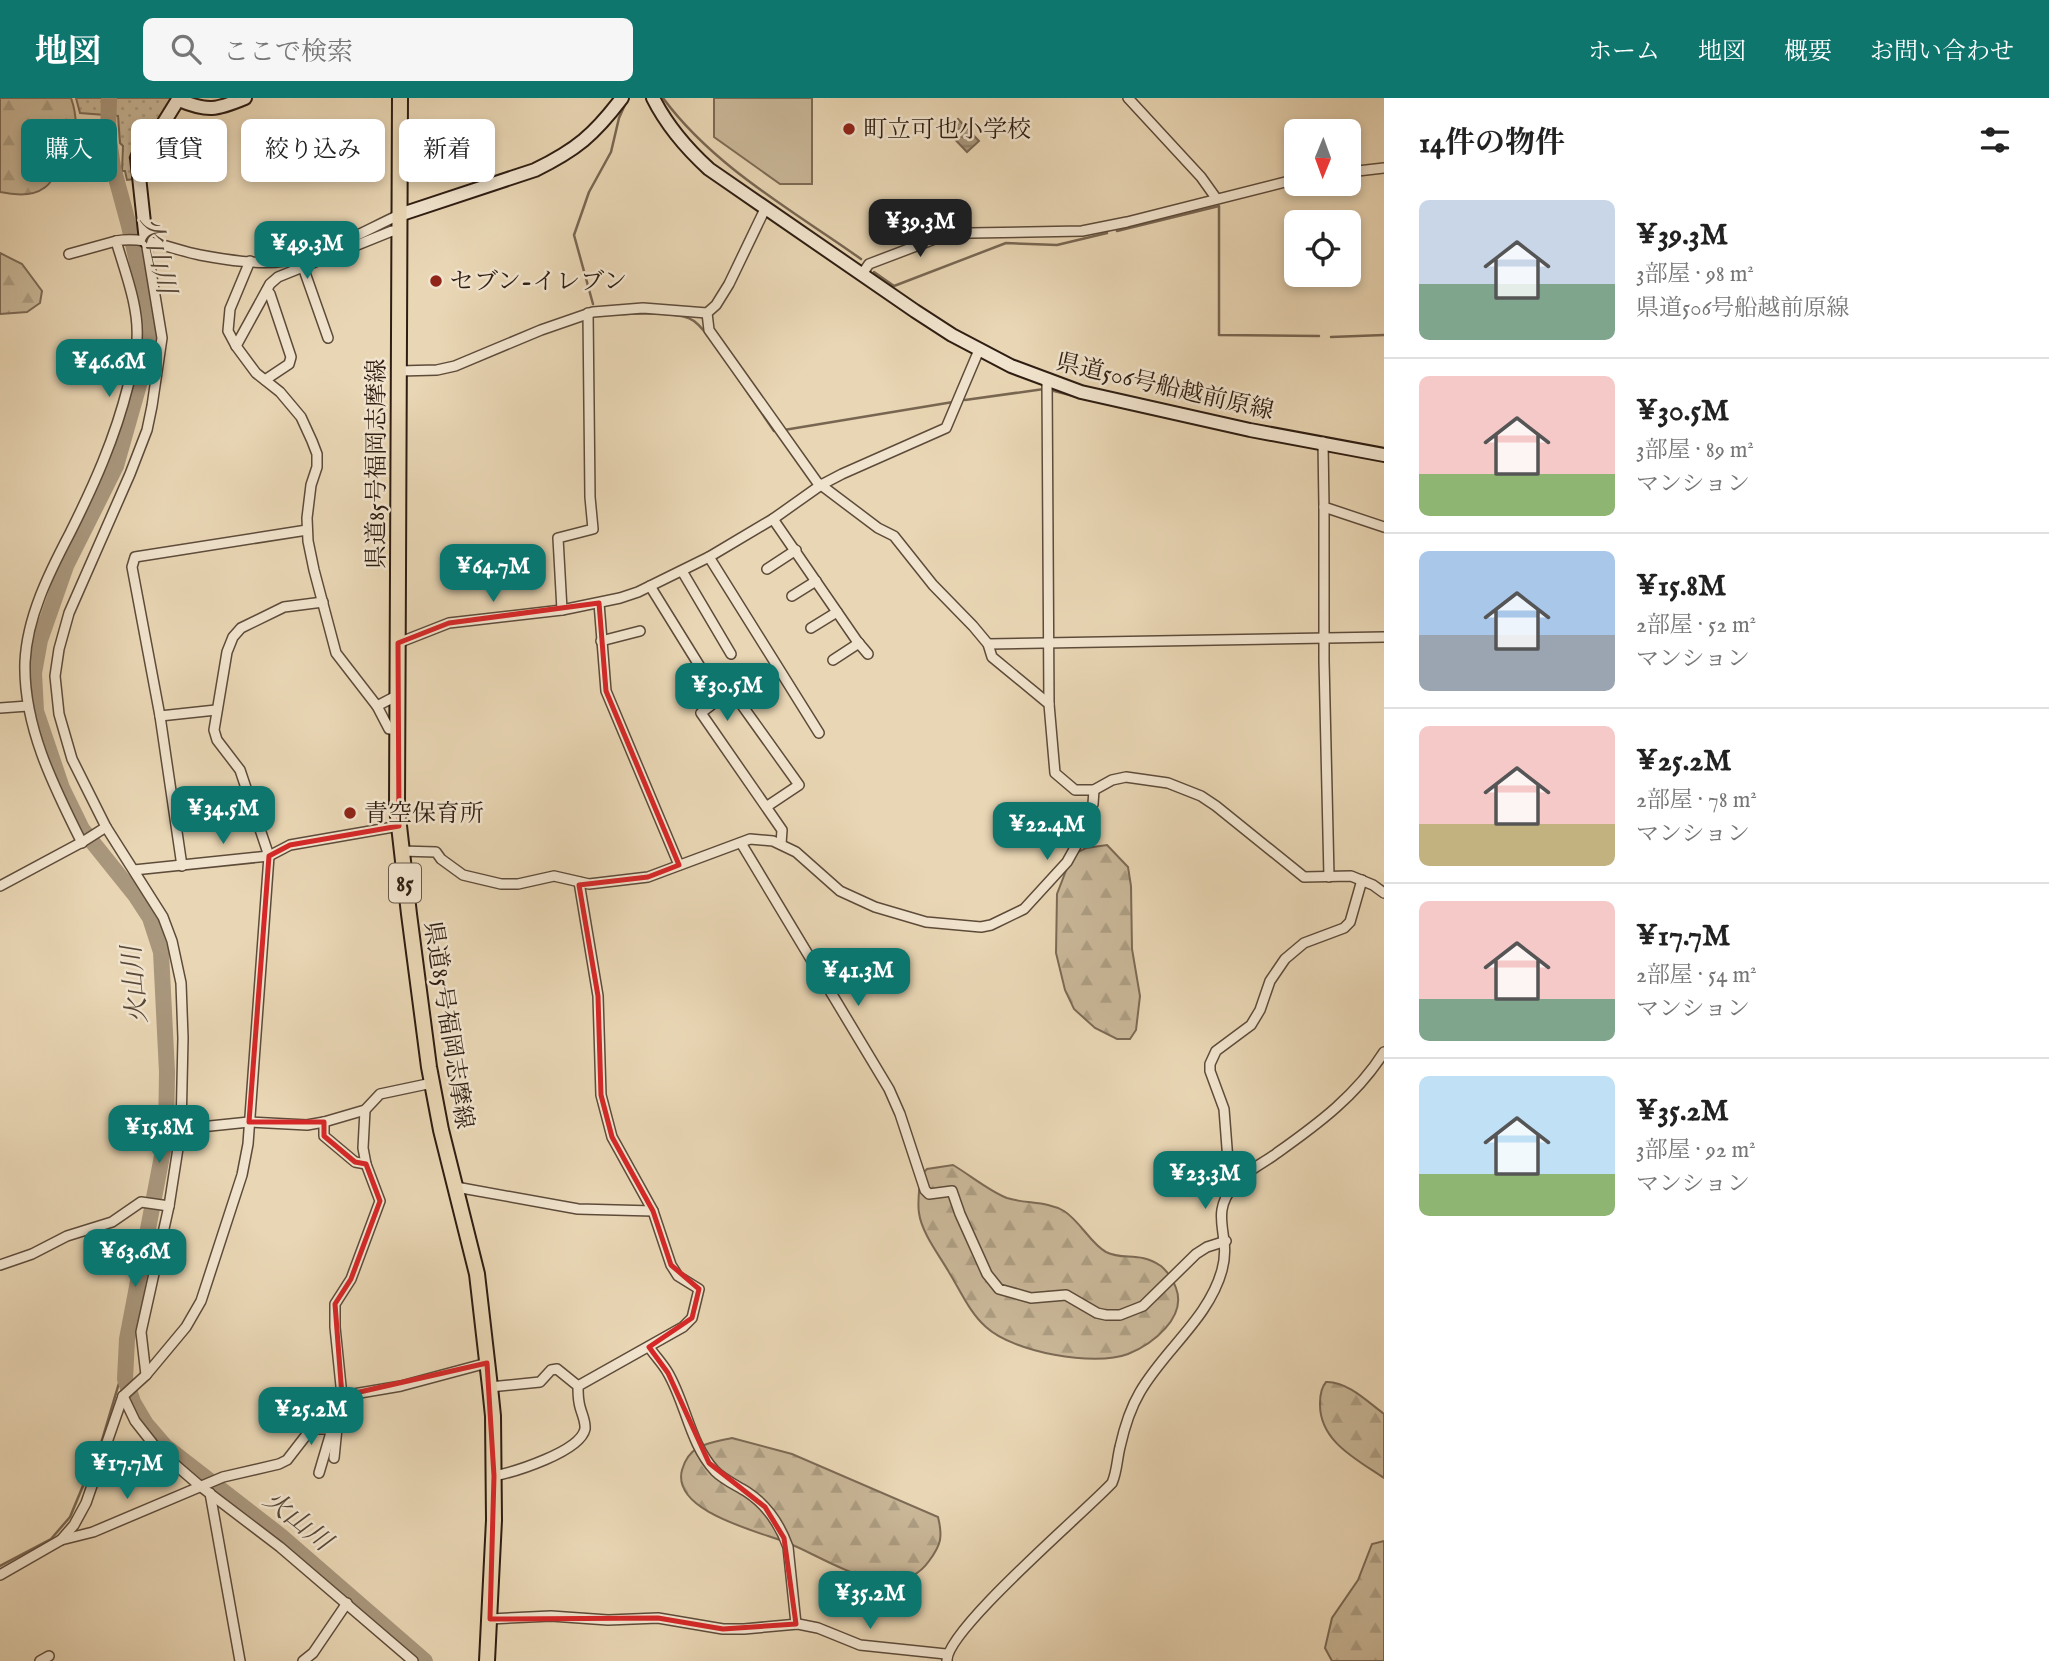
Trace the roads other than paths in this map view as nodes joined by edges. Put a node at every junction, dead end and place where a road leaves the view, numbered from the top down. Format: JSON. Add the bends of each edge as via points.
{"nodes":[{"id":1,"x":245,"y":98,"type":"edge"},
{"id":2,"x":400,"y":98,"type":"edge"},
{"id":3,"x":622,"y":98,"type":"edge"},
{"id":4,"x":653,"y":98,"type":"edge"},
{"id":5,"x":1128,"y":98,"type":"edge"},
{"id":6,"x":179,"y":99,"type":"edge"},
{"id":7,"x":1384,"y":168,"type":"edge"},
{"id":8,"x":1362,"y":171,"type":"edge"},
{"id":9,"x":1284,"y":182,"type":"edge"},
{"id":10,"x":1216,"y":198,"type":"junction"},
{"id":11,"x":765,"y":209,"type":"junction"},
{"id":12,"x":399,"y":215,"type":"junction"},
{"id":13,"x":399,"y":232,"type":"junction"},
{"id":14,"x":118,"y":240,"type":"junction"},
{"id":15,"x":144,"y":241,"type":"junction"},
{"id":16,"x":69,"y":254,"type":"dead end"},
{"id":17,"x":250,"y":261,"type":"junction"},
{"id":18,"x":303,"y":267,"type":"junction"},
{"id":19,"x":862,"y":274,"type":"junction"},
{"id":20,"x":267,"y":290,"type":"junction"},
{"id":21,"x":587,"y":313,"type":"junction"},
{"id":22,"x":707,"y":313,"type":"junction"},
{"id":23,"x":328,"y":338,"type":"dead end"},
{"id":24,"x":236,"y":346,"type":"junction"},
{"id":25,"x":979,"y":350,"type":"junction"},
{"id":26,"x":399,"y":371,"type":"junction"},
{"id":27,"x":265,"y":380,"type":"junction"},
{"id":28,"x":1048,"y":387,"type":"junction"},
{"id":29,"x":1322,"y":442,"type":"junction"},
{"id":30,"x":1384,"y":455,"type":"edge"},
{"id":31,"x":821,"y":485,"type":"junction"},
{"id":32,"x":1325,"y":507,"type":"junction"},
{"id":33,"x":773,"y":519,"type":"junction"},
{"id":34,"x":1384,"y":527,"type":"edge"},
{"id":35,"x":307,"y":530,"type":"junction"},
{"id":36,"x":796,"y":550,"type":"junction"},
{"id":37,"x":709,"y":557,"type":"junction"},
{"id":38,"x":766,"y":569,"type":"dead end"},
{"id":39,"x":682,"y":571,"type":"junction"},
{"id":40,"x":816,"y":580,"type":"junction"},
{"id":41,"x":650,"y":586,"type":"junction"},
{"id":42,"x":792,"y":596,"type":"dead end"},
{"id":43,"x":323,"y":602,"type":"junction"},
{"id":44,"x":599,"y":603,"type":"junction"},
{"id":45,"x":562,"y":610,"type":"junction"},
{"id":46,"x":837,"y":611,"type":"junction"},
{"id":47,"x":811,"y":628,"type":"dead end"},
{"id":48,"x":640,"y":631,"type":"dead end"},
{"id":49,"x":1384,"y":637,"type":"edge"},
{"id":50,"x":1324,"y":638,"type":"junction"},
{"id":51,"x":601,"y":641,"type":"junction"},
{"id":52,"x":398,"y":643,"type":"junction"},
{"id":53,"x":859,"y":643,"type":"junction"},
{"id":54,"x":1050,"y":643,"type":"junction"},
{"id":55,"x":988,"y":644,"type":"junction"},
{"id":56,"x":868,"y":653,"type":"dead end"},
{"id":57,"x":731,"y":654,"type":"dead end"},
{"id":58,"x":834,"y":660,"type":"dead end"},
{"id":59,"x":398,"y":695,"type":"junction"},
{"id":60,"x":720,"y":699,"type":"junction"},
{"id":61,"x":1049,"y":704,"type":"junction"},
{"id":62,"x":28,"y":706,"type":"junction"},
{"id":63,"x":377,"y":706,"type":"junction"},
{"id":64,"x":0,"y":708,"type":"edge"},
{"id":65,"x":216,"y":710,"type":"junction"},
{"id":66,"x":160,"y":716,"type":"junction"},
{"id":67,"x":397,"y":729,"type":"junction"},
{"id":68,"x":819,"y":733,"type":"dead end"},
{"id":69,"x":1094,"y":790,"type":"junction"},
{"id":70,"x":766,"y":807,"type":"junction"},
{"id":71,"x":399,"y":826,"type":"junction"},
{"id":72,"x":106,"y":827,"type":"junction"},
{"id":73,"x":83,"y":842,"type":"junction"},
{"id":74,"x":741,"y":843,"type":"junction"},
{"id":75,"x":781,"y":844,"type":"junction"},
{"id":76,"x":401,"y":851,"type":"junction"},
{"id":77,"x":269,"y":856,"type":"junction"},
{"id":78,"x":679,"y":865,"type":"junction"},
{"id":79,"x":182,"y":866,"type":"junction"},
{"id":80,"x":134,"y":870,"type":"junction"},
{"id":81,"x":1329,"y":877,"type":"junction"},
{"id":82,"x":1362,"y":880,"type":"junction"},
{"id":83,"x":579,"y":882,"type":"junction"},
{"id":84,"x":0,"y":886,"type":"edge"},
{"id":85,"x":1384,"y":893,"type":"edge"},
{"id":86,"x":1384,"y":1052,"type":"edge"},
{"id":87,"x":432,"y":1083,"type":"junction"},
{"id":88,"x":365,"y":1110,"type":"junction"},
{"id":89,"x":249,"y":1122,"type":"junction"},
{"id":90,"x":324,"y":1122,"type":"junction"},
{"id":91,"x":181,"y":1129,"type":"junction"},
{"id":92,"x":366,"y":1164,"type":"junction"},
{"id":93,"x":1234,"y":1185,"type":"junction"},
{"id":94,"x":456,"y":1187,"type":"junction"},
{"id":95,"x":166,"y":1205,"type":"junction"},
{"id":96,"x":653,"y":1211,"type":"junction"},
{"id":97,"x":1226,"y":1241,"type":"junction"},
{"id":98,"x":0,"y":1265,"type":"edge"},
{"id":99,"x":649,"y":1347,"type":"junction"},
{"id":100,"x":487,"y":1363,"type":"junction"},
{"id":101,"x":146,"y":1375,"type":"junction"},
{"id":102,"x":578,"y":1386,"type":"junction"},
{"id":103,"x":491,"y":1387,"type":"junction"},
{"id":104,"x":123,"y":1396,"type":"junction"},
{"id":105,"x":342,"y":1396,"type":"junction"},
{"id":106,"x":335,"y":1428,"type":"junction"},
{"id":107,"x":334,"y":1458,"type":"dead end"},
{"id":108,"x":319,"y":1473,"type":"dead end"},
{"id":109,"x":494,"y":1476,"type":"junction"},
{"id":110,"x":200,"y":1486,"type":"junction"},
{"id":111,"x":210,"y":1493,"type":"junction"},
{"id":112,"x":61,"y":1540,"type":"junction"},
{"id":113,"x":0,"y":1575,"type":"edge"},
{"id":114,"x":346,"y":1603,"type":"junction"},
{"id":115,"x":489,"y":1619,"type":"junction"},
{"id":116,"x":796,"y":1624,"type":"junction"},
{"id":117,"x":947,"y":1657,"type":"edge"},
{"id":118,"x":240,"y":1661,"type":"edge"},
{"id":119,"x":303,"y":1661,"type":"edge"},
{"id":120,"x":413,"y":1661,"type":"edge"},
{"id":121,"x":487,"y":1661,"type":"edge"}],
"edges":[{"from":1,"to":6,"type":"main road","via":[[212,109]]},
{"from":2,"to":12,"type":"main road","name":"県道85号福岡志摩線","number":"85"},
{"from":3,"to":12,"type":"main road","via":[[585,141],[554,161]]},
{"from":4,"to":11,"type":"main road","name":"県道506号船越前原線","via":[[688,149]]},
{"from":5,"to":10,"type":"street"},
{"from":6,"to":15,"type":"main road","via":[[143,143],[137,158]]},
{"from":7,"to":8,"type":"street"},
{"from":9,"to":10,"type":"street"},
{"from":10,"to":19,"type":"street","via":[[1082,231],[940,237],[869,264]]},
{"from":11,"to":19,"type":"main road","name":"県道506号船越前原線"},
{"from":11,"to":22,"type":"street","via":[[729,284]]},
{"from":12,"to":13,"type":"main road","name":"県道85号福岡志摩線","number":"85"},
{"from":12,"to":17,"type":"street","via":[[287,261]]},
{"from":13,"to":18,"type":"street"},
{"from":13,"to":26,"type":"main road","name":"県道85号福岡志摩線","number":"85"},
{"from":14,"to":15,"type":"street"},
{"from":14,"to":16,"type":"street"},
{"from":14,"to":62,"type":"street","via":[[135,312],[133,365],[105,461],[32,620],[25,663]]},
{"from":15,"to":17,"type":"street","via":[[202,256]]},
{"from":15,"to":72,"type":"street","via":[[163,338],[157,383],[147,430],[69,613],[55,676],[59,714],[72,759]]},
{"from":17,"to":24,"type":"street","via":[[230,309],[228,331]]},
{"from":18,"to":20,"type":"street","via":[[278,277]]},
{"from":18,"to":23,"type":"street"},
{"from":19,"to":25,"type":"main road","name":"県道506号船越前原線"},
{"from":20,"to":24,"type":"street"},
{"from":20,"to":27,"type":"street","via":[[291,357]]},
{"from":21,"to":22,"type":"street","via":[[643,308]]},
{"from":21,"to":26,"type":"street","via":[[455,366]]},
{"from":21,"to":45,"type":"street","via":[[593,529],[558,538]]},
{"from":22,"to":31,"type":"street","via":[[709,330]]},
{"from":24,"to":27,"type":"street"},
{"from":25,"to":28,"type":"main road","name":"県道506号船越前原線"},
{"from":25,"to":31,"type":"street","via":[[946,428]]},
{"from":26,"to":52,"type":"main road","name":"県道85号福岡志摩線","number":"85"},
{"from":27,"to":35,"type":"street","via":[[301,417],[317,454]]},
{"from":28,"to":29,"type":"main road","name":"県道506号船越前原線"},
{"from":28,"to":54,"type":"street"},
{"from":29,"to":30,"type":"main road","name":"県道506号船越前原線"},
{"from":29,"to":32,"type":"street"},
{"from":31,"to":33,"type":"street"},
{"from":31,"to":55,"type":"street","via":[[894,536]]},
{"from":32,"to":34,"type":"street"},
{"from":32,"to":50,"type":"street"},
{"from":33,"to":36,"type":"street"},
{"from":33,"to":37,"type":"street"},
{"from":35,"to":43,"type":"street"},
{"from":35,"to":66,"type":"street","via":[[135,556],[132,567]]},
{"from":36,"to":38,"type":"street"},
{"from":36,"to":40,"type":"street"},
{"from":37,"to":39,"type":"street"},
{"from":37,"to":68,"type":"street"},
{"from":39,"to":41,"type":"street"},
{"from":39,"to":57,"type":"street"},
{"from":40,"to":42,"type":"street"},
{"from":40,"to":46,"type":"street"},
{"from":41,"to":44,"type":"street"},
{"from":41,"to":60,"type":"street"},
{"from":43,"to":63,"type":"street","via":[[336,653]]},
{"from":43,"to":65,"type":"street","via":[[284,607],[241,628],[227,652]]},
{"from":44,"to":45,"type":"street"},
{"from":44,"to":51,"type":"street"},
{"from":45,"to":52,"type":"street","via":[[449,623]]},
{"from":46,"to":47,"type":"street"},
{"from":46,"to":53,"type":"street"},
{"from":48,"to":51,"type":"street"},
{"from":49,"to":50,"type":"street"},
{"from":50,"to":54,"type":"street"},
{"from":50,"to":81,"type":"street"},
{"from":51,"to":78,"type":"street","via":[[611,707]]},
{"from":52,"to":59,"type":"main road","name":"県道85号福岡志摩線","number":"85"},
{"from":53,"to":56,"type":"street"},
{"from":53,"to":58,"type":"street"},
{"from":54,"to":55,"type":"street"},
{"from":54,"to":61,"type":"street"},
{"from":55,"to":61,"type":"street","via":[[992,657]]},
{"from":59,"to":63,"type":"street"},
{"from":59,"to":67,"type":"main road","name":"県道85号福岡志摩線","number":"85"},
{"from":60,"to":70,"type":"street","via":[[701,713]]},
{"from":60,"to":70,"type":"street","via":[[731,690],[799,785]]},
{"from":61,"to":69,"type":"street","via":[[1055,773],[1075,790]]},
{"from":62,"to":64,"type":"street"},
{"from":62,"to":73,"type":"street","via":[[55,787]]},
{"from":63,"to":67,"type":"street","via":[[389,729]]},
{"from":65,"to":66,"type":"street"},
{"from":65,"to":77,"type":"street","via":[[216,740],[240,769]]},
{"from":66,"to":79,"type":"street"},
{"from":67,"to":71,"type":"main road","name":"県道85号福岡志摩線","number":"85"},
{"from":69,"to":75,"type":"street","via":[[1093,804],[1067,862],[1024,909],[981,927],[926,922],[875,907],[840,891]]},
{"from":69,"to":81,"type":"street","via":[[1126,777],[1184,789],[1216,806],[1304,877]]},
{"from":70,"to":75,"type":"street","via":[[782,830]]},
{"from":71,"to":76,"type":"main road","name":"県道85号福岡志摩線","number":"85"},
{"from":71,"to":77,"type":"street","via":[[289,845]]},
{"from":72,"to":73,"type":"street"},
{"from":72,"to":80,"type":"street"},
{"from":73,"to":84,"type":"street"},
{"from":74,"to":75,"type":"street","via":[[750,839]]},
{"from":74,"to":78,"type":"street"},
{"from":74,"to":97,"type":"street","via":[[889,1089],[925,1190],[929,1194],[953,1191],[986,1274],[999,1289],[1031,1298],[1066,1295],[1097,1313],[1120,1315],[1143,1306],[1196,1254]]},
{"from":76,"to":83,"type":"street","via":[[436,852],[463,875],[501,884],[555,876]]},
{"from":76,"to":87,"type":"main road","name":"県道85号福岡志摩線","number":"85"},
{"from":77,"to":79,"type":"street"},
{"from":77,"to":89,"type":"street"},
{"from":78,"to":83,"type":"street","via":[[648,877]]},
{"from":79,"to":80,"type":"street"},
{"from":80,"to":91,"type":"street","via":[[163,918],[178,968],[183,1023]]},
{"from":81,"to":82,"type":"street"},
{"from":82,"to":85,"type":"street"},
{"from":82,"to":93,"type":"street","via":[[1350,922],[1304,943],[1285,959],[1251,1025],[1212,1057],[1210,1071],[1224,1109]]},
{"from":83,"to":96,"type":"street","via":[[597,985],[601,1095],[612,1137]]},
{"from":86,"to":93,"type":"street","via":[[1346,1100]]},
{"from":87,"to":88,"type":"street","via":[[380,1094]]},
{"from":87,"to":94,"type":"main road","name":"県道85号福岡志摩線","number":"85"},
{"from":88,"to":90,"type":"street"},
{"from":88,"to":92,"type":"street"},
{"from":89,"to":90,"type":"street"},
{"from":89,"to":91,"type":"street"},
{"from":89,"to":101,"type":"street","via":[[242,1175],[201,1301]]},
{"from":90,"to":92,"type":"street","via":[[324,1136],[355,1162]]},
{"from":91,"to":95,"type":"street"},
{"from":92,"to":105,"type":"street","via":[[380,1201],[351,1279],[335,1304]]},
{"from":93,"to":97,"type":"street","via":[[1220,1211]]},
{"from":94,"to":96,"type":"street","via":[[578,1209]]},
{"from":94,"to":100,"type":"main road","name":"県道85号福岡志摩線","number":"85","via":[[477,1274]]},
{"from":95,"to":98,"type":"street","via":[[141,1202],[112,1222]]},
{"from":95,"to":101,"type":"street","via":[[141,1332]]},
{"from":96,"to":99,"type":"street","via":[[671,1265],[678,1276],[699,1289],[692,1318]]},
{"from":97,"to":117,"type":"street","via":[[1213,1295],[1139,1394],[1112,1483],[999,1591]]},
{"from":99,"to":102,"type":"street"},
{"from":99,"to":116,"type":"street","via":[[668,1373],[709,1463],[725,1480],[754,1496],[785,1538]]},
{"from":100,"to":103,"type":"main road","name":"県道85号福岡志摩線","number":"85"},
{"from":100,"to":105,"type":"street"},
{"from":101,"to":104,"type":"street"},
{"from":102,"to":103,"type":"street","via":[[557,1369],[540,1382]]},
{"from":102,"to":109,"type":"street","via":[[583,1434],[540,1462]]},
{"from":103,"to":109,"type":"main road","name":"県道85号福岡志摩線","number":"85"},
{"from":104,"to":110,"type":"street","via":[[157,1449]]},
{"from":104,"to":112,"type":"street","via":[[86,1503]]},
{"from":105,"to":106,"type":"street"},
{"from":106,"to":107,"type":"street"},
{"from":106,"to":108,"type":"street"},
{"from":106,"to":110,"type":"street","via":[[311,1429],[279,1464]]},
{"from":109,"to":115,"type":"main road","name":"県道85号福岡志摩線","number":"85"},
{"from":110,"to":111,"type":"street"},
{"from":110,"to":112,"type":"street","via":[[93,1532]]},
{"from":111,"to":114,"type":"street"},
{"from":111,"to":118,"type":"street"},
{"from":112,"to":113,"type":"street"},
{"from":114,"to":119,"type":"street"},
{"from":114,"to":120,"type":"street"},
{"from":115,"to":116,"type":"street","via":[[658,1618],[723,1629]]},
{"from":115,"to":121,"type":"main road","name":"県道85号福岡志摩線","number":"85"},
{"from":116,"to":117,"type":"street","via":[[860,1645]]}]}
